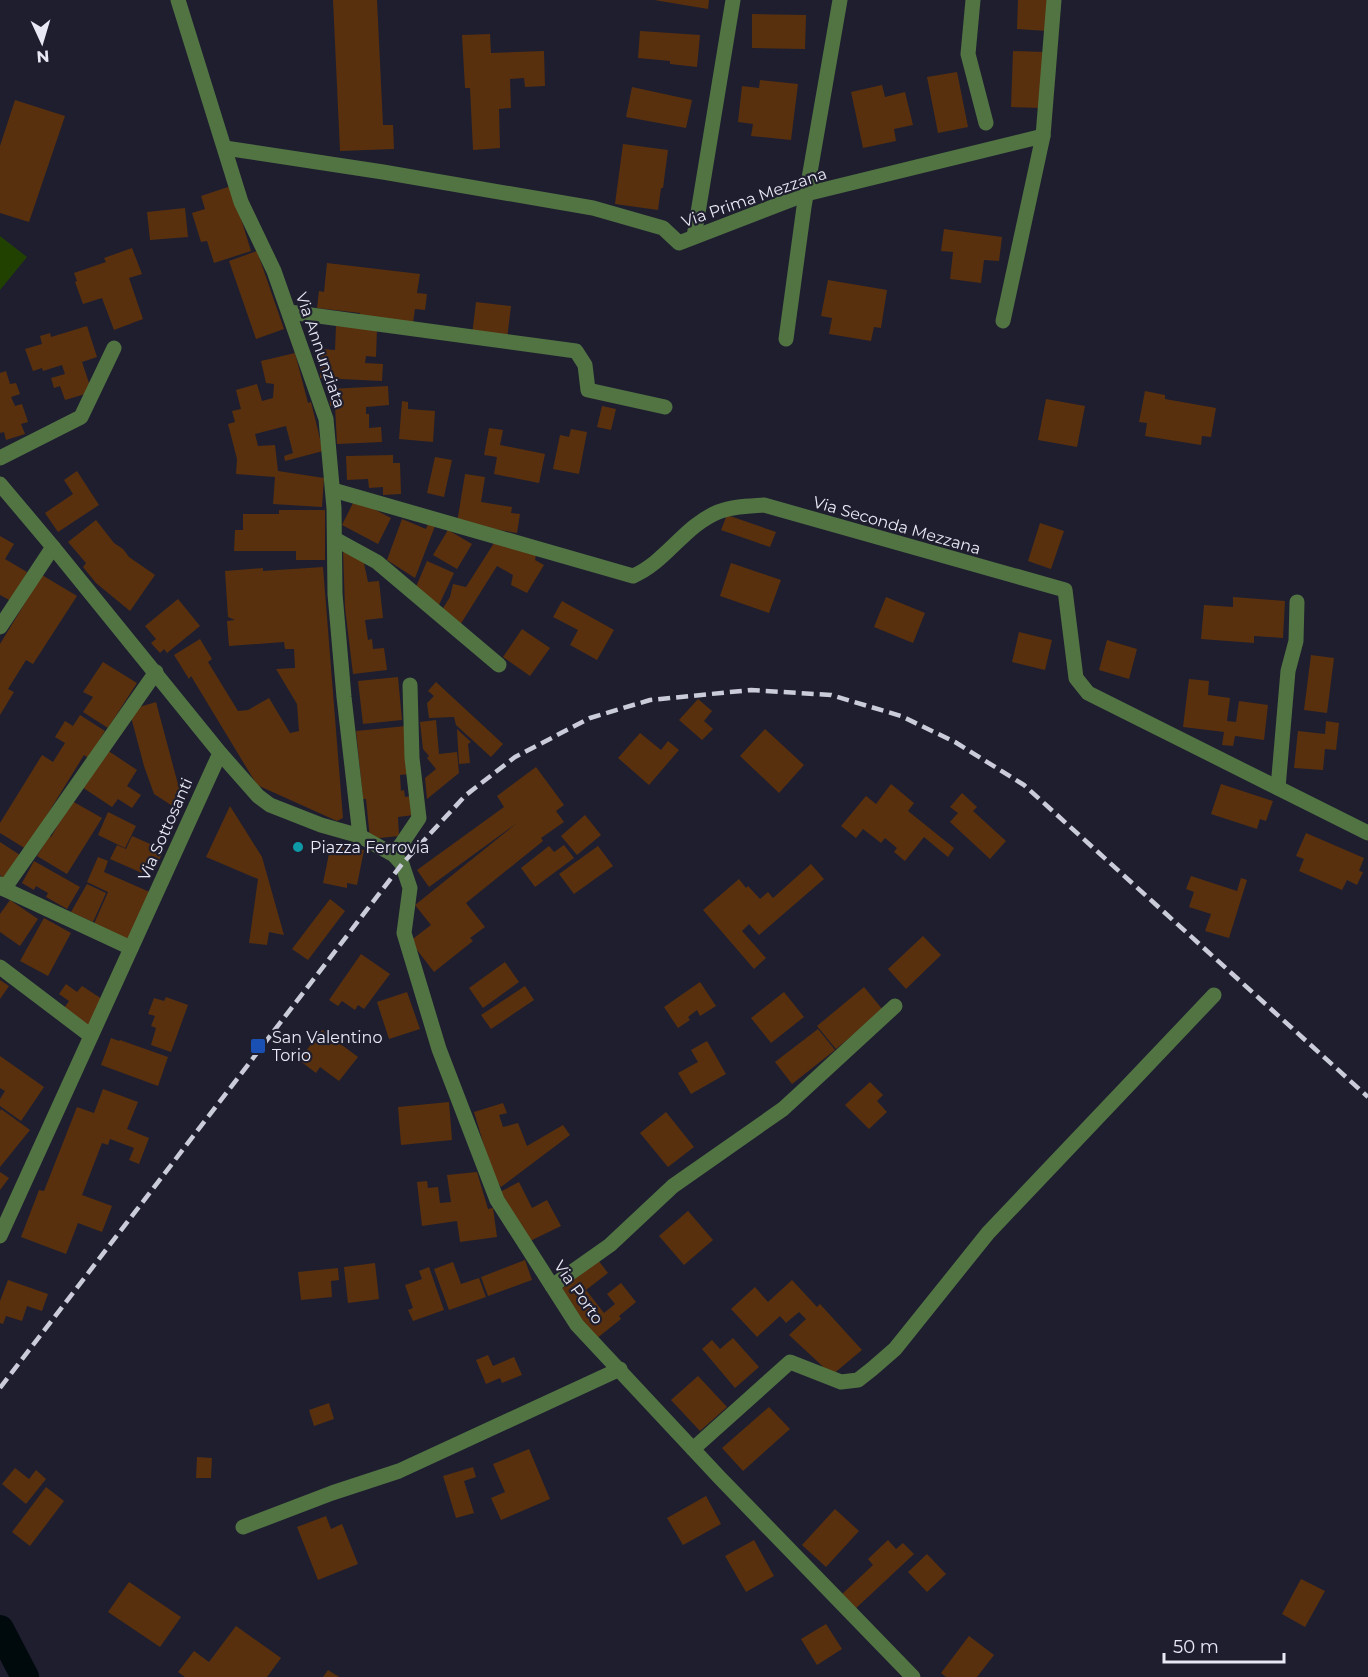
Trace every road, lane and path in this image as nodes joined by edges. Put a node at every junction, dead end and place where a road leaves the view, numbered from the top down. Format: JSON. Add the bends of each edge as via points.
{"nodes":[{"id":1,"x":178,"y":0,"type":"edge"},
{"id":2,"x":733,"y":0,"type":"edge"},
{"id":3,"x":840,"y":0,"type":"edge"},
{"id":4,"x":973,"y":0,"type":"edge"},
{"id":5,"x":1054,"y":0,"type":"edge"},
{"id":6,"x":986,"y":123,"type":"dead end"},
{"id":7,"x":1043,"y":136,"type":"junction"},
{"id":8,"x":225,"y":148,"type":"junction"},
{"id":9,"x":806,"y":194,"type":"junction"},
{"id":10,"x":694,"y":237,"type":"junction"},
{"id":11,"x":289,"y":312,"type":"junction"},
{"id":12,"x":1003,"y":321,"type":"dead end"},
{"id":13,"x":786,"y":339,"type":"dead end"},
{"id":14,"x":114,"y":348,"type":"dead end"},
{"id":15,"x":665,"y":407,"type":"dead end"},
{"id":16,"x":0,"y":458,"type":"edge"},
{"id":17,"x":0,"y":484,"type":"edge"},
{"id":18,"x":333,"y":490,"type":"junction"},
{"id":19,"x":335,"y":539,"type":"junction"},
{"id":20,"x":53,"y":547,"type":"junction"},
{"id":21,"x":1297,"y":602,"type":"dead end"},
{"id":22,"x":0,"y":627,"type":"edge"},
{"id":23,"x":499,"y":665,"type":"dead end"},
{"id":24,"x":156,"y":672,"type":"junction"},
{"id":25,"x":410,"y":685,"type":"dead end"},
{"id":26,"x":220,"y":753,"type":"junction"},
{"id":27,"x":1278,"y":788,"type":"junction"},
{"id":28,"x":1368,"y":833,"type":"edge"},
{"id":29,"x":360,"y":836,"type":"junction"},
{"id":30,"x":398,"y":860,"type":"junction"},
{"id":31,"x":2,"y":887,"type":"edge"},
{"id":32,"x":131,"y":948,"type":"junction"},
{"id":33,"x":0,"y":967,"type":"edge"},
{"id":34,"x":1214,"y":995,"type":"dead end"},
{"id":35,"x":895,"y":1006,"type":"dead end"},
{"id":36,"x":91,"y":1036,"type":"junction"},
{"id":37,"x":0,"y":1236,"type":"edge"},
{"id":38,"x":552,"y":1286,"type":"junction"},
{"id":39,"x":620,"y":1369,"type":"junction"},
{"id":40,"x":693,"y":1449,"type":"junction"},
{"id":41,"x":243,"y":1527,"type":"dead end"},
{"id":42,"x":913,"y":1677,"type":"edge"}],
"edges":[{"from":1,"to":8,"type":"street","name":"Via Annunziata"},
{"from":2,"to":10,"type":"street"},
{"from":3,"to":9,"type":"street"},
{"from":4,"to":6,"type":"street","via":[[968,54]]},
{"from":5,"to":7,"type":"street"},
{"from":7,"to":9,"type":"street","name":"Via Prima Mezzana"},
{"from":7,"to":12,"type":"street"},
{"from":8,"to":10,"type":"street","name":"Via Prima Mezzana","via":[[593,208],[663,228],[679,243]]},
{"from":8,"to":11,"type":"street","name":"Via Annunziata","via":[[241,202]]},
{"from":9,"to":10,"type":"street","name":"Via Prima Mezzana"},
{"from":9,"to":13,"type":"street"},
{"from":11,"to":15,"type":"street","via":[[576,351],[585,365],[588,390]]},
{"from":11,"to":18,"type":"street","name":"Via Annunziata","via":[[326,419]]},
{"from":14,"to":16,"type":"street","via":[[81,417]]},
{"from":17,"to":20,"type":"street"},
{"from":18,"to":19,"type":"street","name":"Via Annunziata"},
{"from":18,"to":27,"type":"street","name":"Via Seconda Mezzana","via":[[633,576],[646,571],[700,522],[719,512],[764,505],[1065,590],[1076,678],[1088,693]]},
{"from":19,"to":23,"type":"street","via":[[377,562]]},
{"from":19,"to":29,"type":"street","name":"Via Annunziata","via":[[335,594]]},
{"from":20,"to":22,"type":"street"},
{"from":20,"to":24,"type":"street"},
{"from":21,"to":27,"type":"street"},
{"from":24,"to":26,"type":"street"},
{"from":24,"to":31,"type":"street"},
{"from":25,"to":30,"type":"street","via":[[419,818]]},
{"from":26,"to":29,"type":"street","via":[[270,805]]},
{"from":26,"to":32,"type":"street","name":"Via Sottosanti"},
{"from":27,"to":28,"type":"street","name":"Via Seconda Mezzana"},
{"from":29,"to":30,"type":"street"},
{"from":30,"to":38,"type":"street","name":"Via Porto","via":[[410,888],[404,933],[439,1049],[497,1200]]},
{"from":31,"to":32,"type":"street"},
{"from":32,"to":36,"type":"street","name":"Via Sottosanti"},
{"from":33,"to":36,"type":"street"},
{"from":34,"to":40,"type":"street","via":[[988,1233],[895,1349],[858,1380],[841,1382],[790,1362]]},
{"from":35,"to":38,"type":"street","via":[[783,1109],[673,1186],[610,1245]]},
{"from":36,"to":37,"type":"street","name":"Via Sottosanti"},
{"from":38,"to":39,"type":"street","name":"Via Porto","via":[[577,1324]]},
{"from":39,"to":40,"type":"street","name":"Via Porto"},
{"from":39,"to":41,"type":"street","via":[[399,1471]]},
{"from":40,"to":42,"type":"street","name":"Via Porto"}]}
